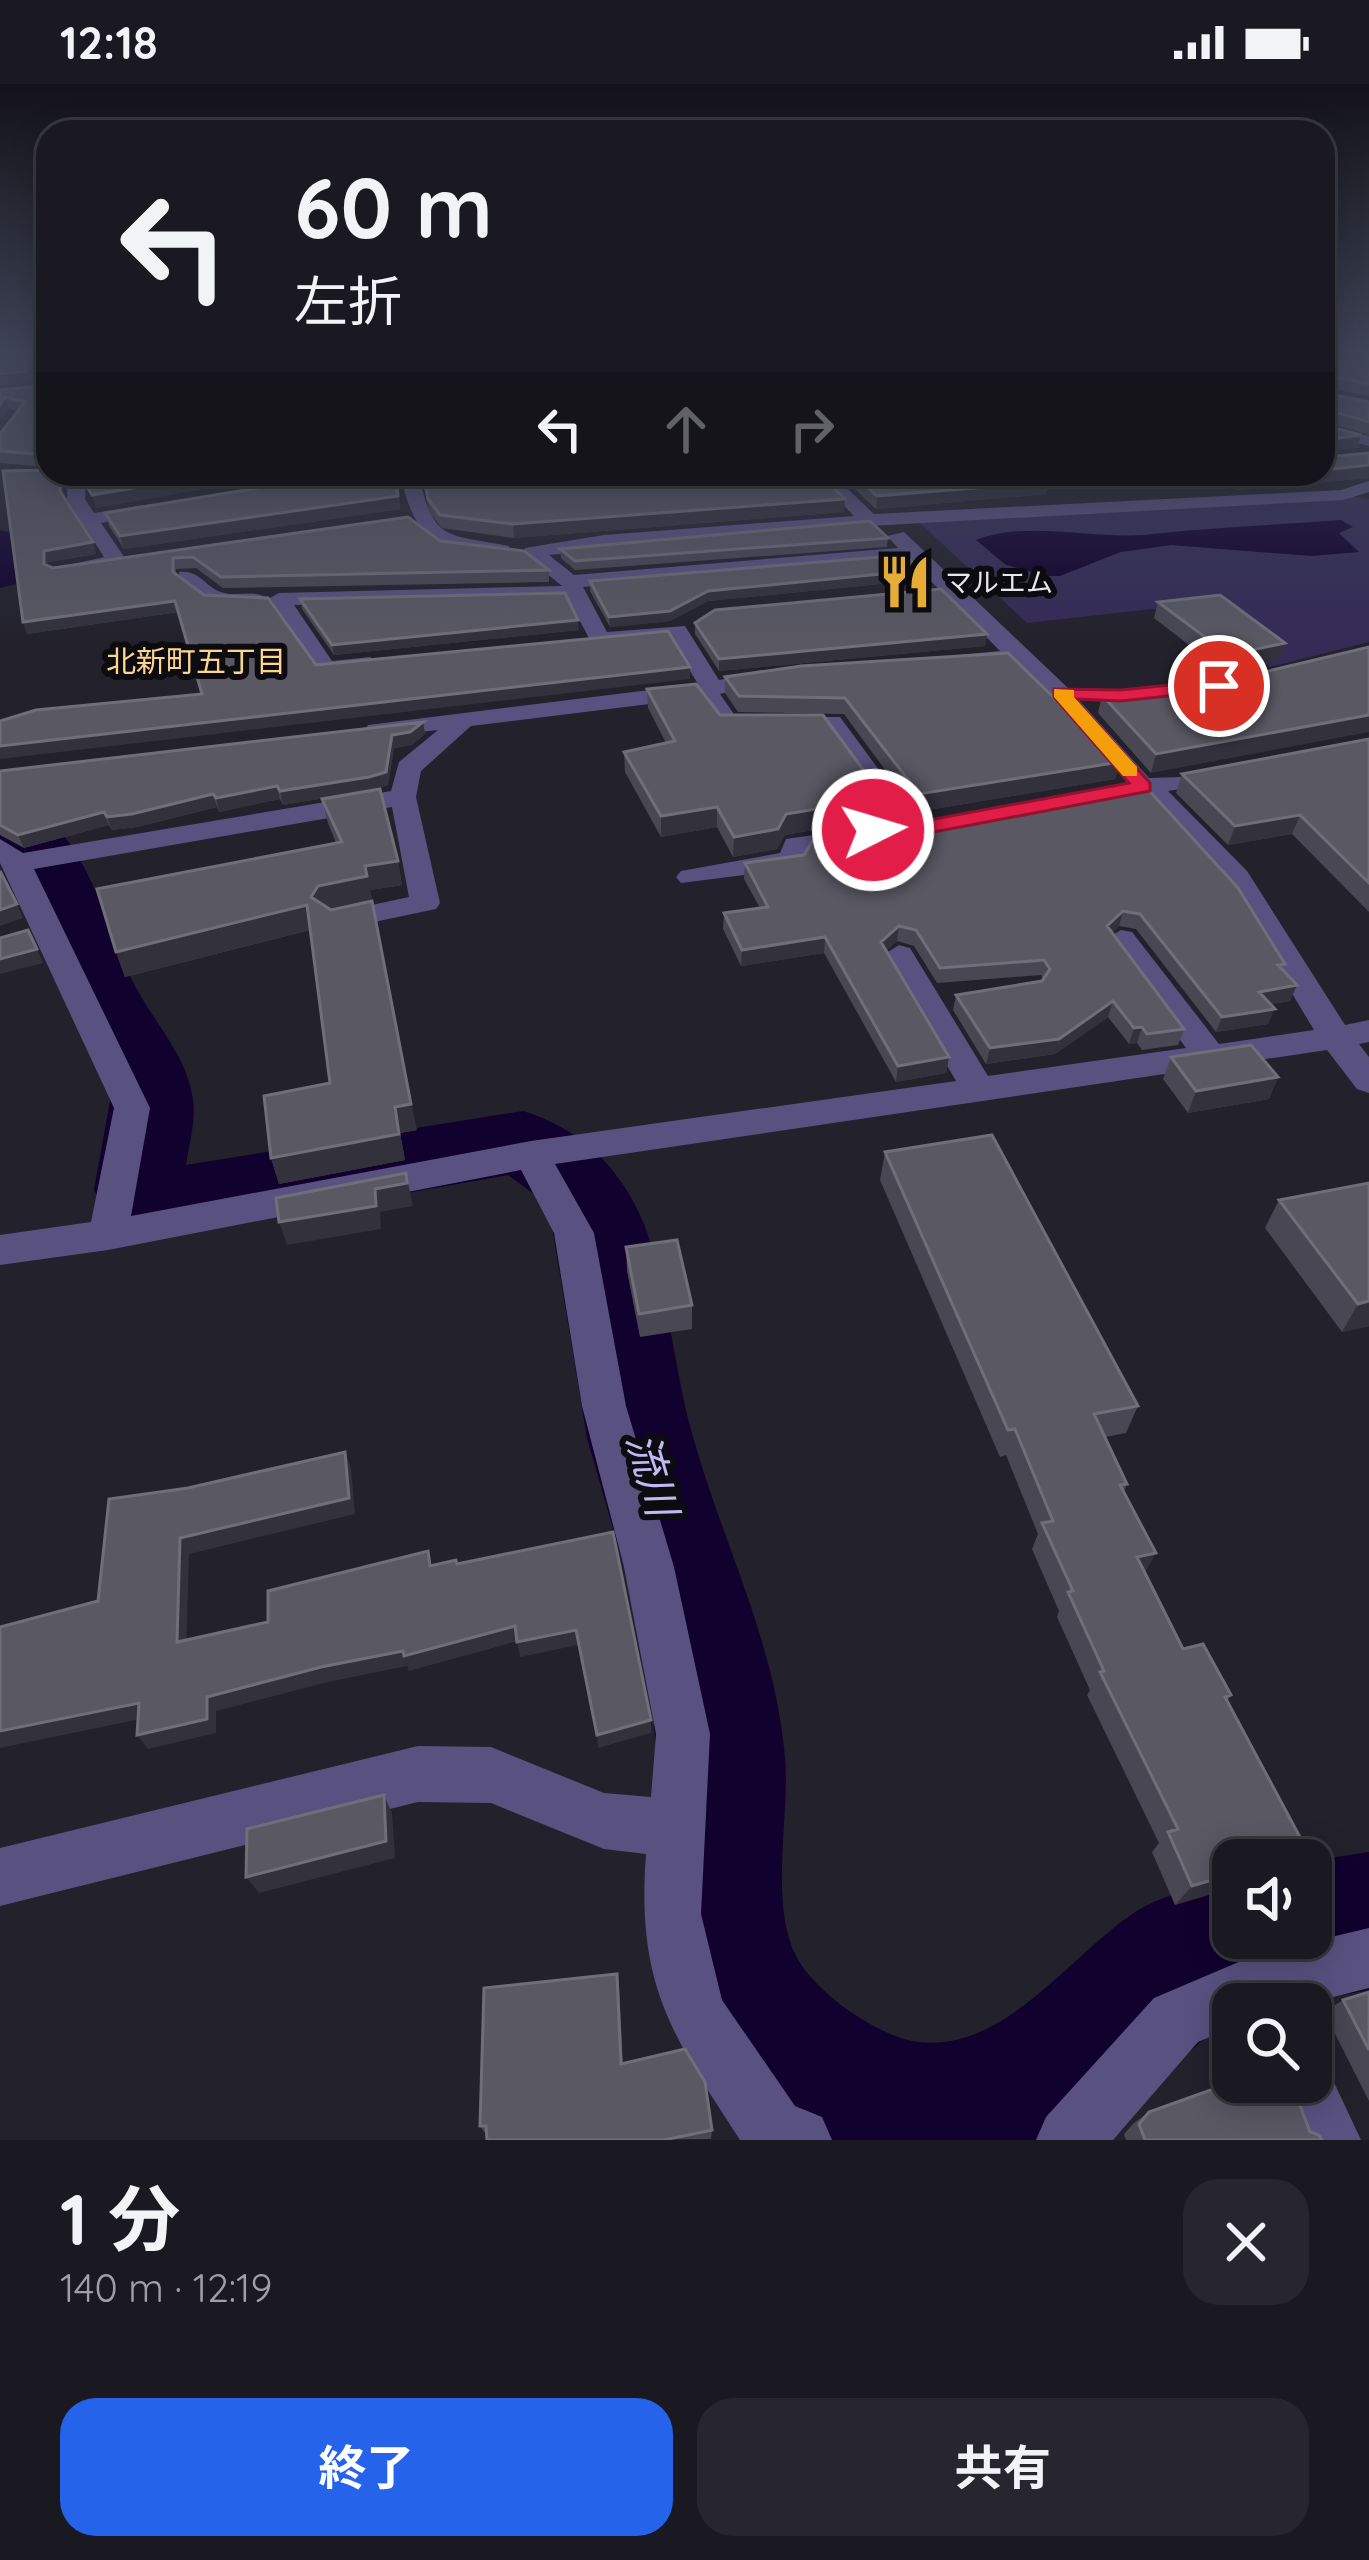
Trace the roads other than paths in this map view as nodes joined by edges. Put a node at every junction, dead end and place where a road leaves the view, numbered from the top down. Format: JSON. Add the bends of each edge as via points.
{"nodes":[{"id":1,"x":1369,"y":456,"type":"edge"},
{"id":2,"x":1346,"y":458,"type":"edge"},
{"id":3,"x":77,"y":486,"type":"edge"},
{"id":4,"x":416,"y":486,"type":"edge"},
{"id":5,"x":834,"y":486,"type":"edge"},
{"id":6,"x":1365,"y":489,"type":"edge"},
{"id":7,"x":184,"y":506,"type":"edge"},
{"id":8,"x":416,"y":517,"type":"junction"},
{"id":9,"x":91,"y":519,"type":"junction"},
{"id":10,"x":392,"y":520,"type":"edge"},
{"id":11,"x":869,"y":520,"type":"junction"},
{"id":12,"x":532,"y":552,"type":"junction"},
{"id":13,"x":914,"y":553,"type":"junction"},
{"id":14,"x":140,"y":557,"type":"edge"},
{"id":15,"x":117,"y":561,"type":"junction"},
{"id":16,"x":58,"y":569,"type":"edge"},
{"id":17,"x":186,"y":576,"type":"edge"},
{"id":18,"x":573,"y":587,"type":"junction"},
{"id":19,"x":951,"y":589,"type":"junction"},
{"id":20,"x":909,"y":593,"type":"edge"},
{"id":21,"x":279,"y":599,"type":"junction"},
{"id":22,"x":701,"y":616,"type":"edge"},
{"id":23,"x":677,"y":631,"type":"junction"},
{"id":24,"x":1018,"y":657,"type":"junction"},
{"id":25,"x":394,"y":661,"type":"edge"},
{"id":26,"x":930,"y":662,"type":"edge"},
{"id":27,"x":799,"y":671,"type":"edge"},
{"id":28,"x":707,"y":687,"type":"junction"},
{"id":29,"x":1060,"y":693,"type":"junction"},
{"id":30,"x":1101,"y":695,"type":"edge"},
{"id":31,"x":464,"y":721,"type":"junction"},
{"id":32,"x":348,"y":733,"type":"edge"},
{"id":33,"x":1195,"y":778,"type":"edge"},
{"id":34,"x":1146,"y":787,"type":"junction"},
{"id":35,"x":1104,"y":794,"type":"edge"},
{"id":36,"x":403,"y":797,"type":"junction"},
{"id":37,"x":954,"y":821,"type":"edge"},
{"id":38,"x":909,"y":830,"type":"junction"},
{"id":39,"x":19,"y":854,"type":"edge"},
{"id":40,"x":692,"y":877,"type":"dead end"},
{"id":41,"x":336,"y":921,"type":"edge"},
{"id":42,"x":1121,"y":939,"type":"edge"},
{"id":43,"x":898,"y":955,"type":"dead end"},
{"id":44,"x":966,"y":994,"type":"edge"},
{"id":45,"x":926,"y":1000,"type":"junction"},
{"id":46,"x":1352,"y":1034,"type":"edge"},
{"id":47,"x":1210,"y":1056,"type":"junction"},
{"id":48,"x":1369,"y":1081,"type":"edge"},
{"id":49,"x":980,"y":1090,"type":"junction"},
{"id":50,"x":542,"y":1153,"type":"junction"},
{"id":51,"x":108,"y":1235,"type":"junction"},
{"id":52,"x":0,"y":1250,"type":"edge"},
{"id":53,"x":674,"y":1828,"type":"junction"},
{"id":54,"x":0,"y":1876,"type":"edge"},
{"id":55,"x":1369,"y":1958,"type":"edge"},
{"id":56,"x":1295,"y":1983,"type":"edge"},
{"id":57,"x":1212,"y":2009,"type":"edge"},
{"id":58,"x":1310,"y":2103,"type":"edge"},
{"id":59,"x":780,"y":2137,"type":"edge"},
{"id":60,"x":1069,"y":2140,"type":"edge"},
{"id":61,"x":1328,"y":2140,"type":"edge"}],
"edges":[{"from":1,"to":2,"type":"street"},
{"from":3,"to":9,"type":"street"},
{"from":4,"to":8,"type":"street"},
{"from":5,"to":11,"type":"street"},
{"from":6,"to":11,"type":"street"},
{"from":7,"to":9,"type":"street"},
{"from":8,"to":10,"type":"street"},
{"from":8,"to":12,"type":"street","via":[[435,538]]},
{"from":9,"to":15,"type":"street"},
{"from":11,"to":12,"type":"street"},
{"from":11,"to":13,"type":"street"},
{"from":12,"to":18,"type":"street"},
{"from":13,"to":18,"type":"street"},
{"from":13,"to":19,"type":"street"},
{"from":14,"to":15,"type":"street"},
{"from":15,"to":16,"type":"street"},
{"from":17,"to":21,"type":"street","via":[[217,599]]},
{"from":18,"to":21,"type":"street"},
{"from":18,"to":23,"type":"street","via":[[589,640]]},
{"from":19,"to":20,"type":"street"},
{"from":19,"to":24,"type":"street"},
{"from":21,"to":25,"type":"street","via":[[326,668]]},
{"from":22,"to":23,"type":"street"},
{"from":23,"to":28,"type":"street"},
{"from":24,"to":26,"type":"street"},
{"from":24,"to":29,"type":"street"},
{"from":27,"to":28,"type":"street"},
{"from":28,"to":31,"type":"street"},
{"from":28,"to":38,"type":"street","via":[[729,725],[830,722]]},
{"from":29,"to":30,"type":"street"},
{"from":29,"to":34,"type":"street"},
{"from":31,"to":32,"type":"street"},
{"from":31,"to":36,"type":"street","via":[[408,768]]},
{"from":33,"to":34,"type":"street"},
{"from":34,"to":35,"type":"street"},
{"from":34,"to":46,"type":"street","via":[[1237,877]]},
{"from":36,"to":39,"type":"street"},
{"from":36,"to":41,"type":"street","via":[[425,903]]},
{"from":37,"to":38,"type":"street"},
{"from":38,"to":40,"type":"street","via":[[796,844],[792,860]]},
{"from":39,"to":51,"type":"street","via":[[34,930],[115,1062],[132,1108]]},
{"from":42,"to":47,"type":"street"},
{"from":43,"to":45,"type":"street"},
{"from":44,"to":45,"type":"street"},
{"from":45,"to":49,"type":"street"},
{"from":46,"to":47,"type":"street"},
{"from":46,"to":48,"type":"street"},
{"from":47,"to":49,"type":"street"},
{"from":49,"to":50,"type":"street"},
{"from":50,"to":51,"type":"street"},
{"from":50,"to":53,"type":"street","via":[[574,1233],[604,1406],[649,1567],[683,1734]]},
{"from":51,"to":52,"type":"street"},
{"from":53,"to":54,"type":"street","via":[[604,1821],[491,1775],[418,1774]]},
{"from":53,"to":59,"type":"street","via":[[671,1914],[694,2014]]},
{"from":55,"to":56,"type":"street"},
{"from":57,"to":60,"type":"street","via":[[1176,2020]]},
{"from":58,"to":61,"type":"street"}]}
